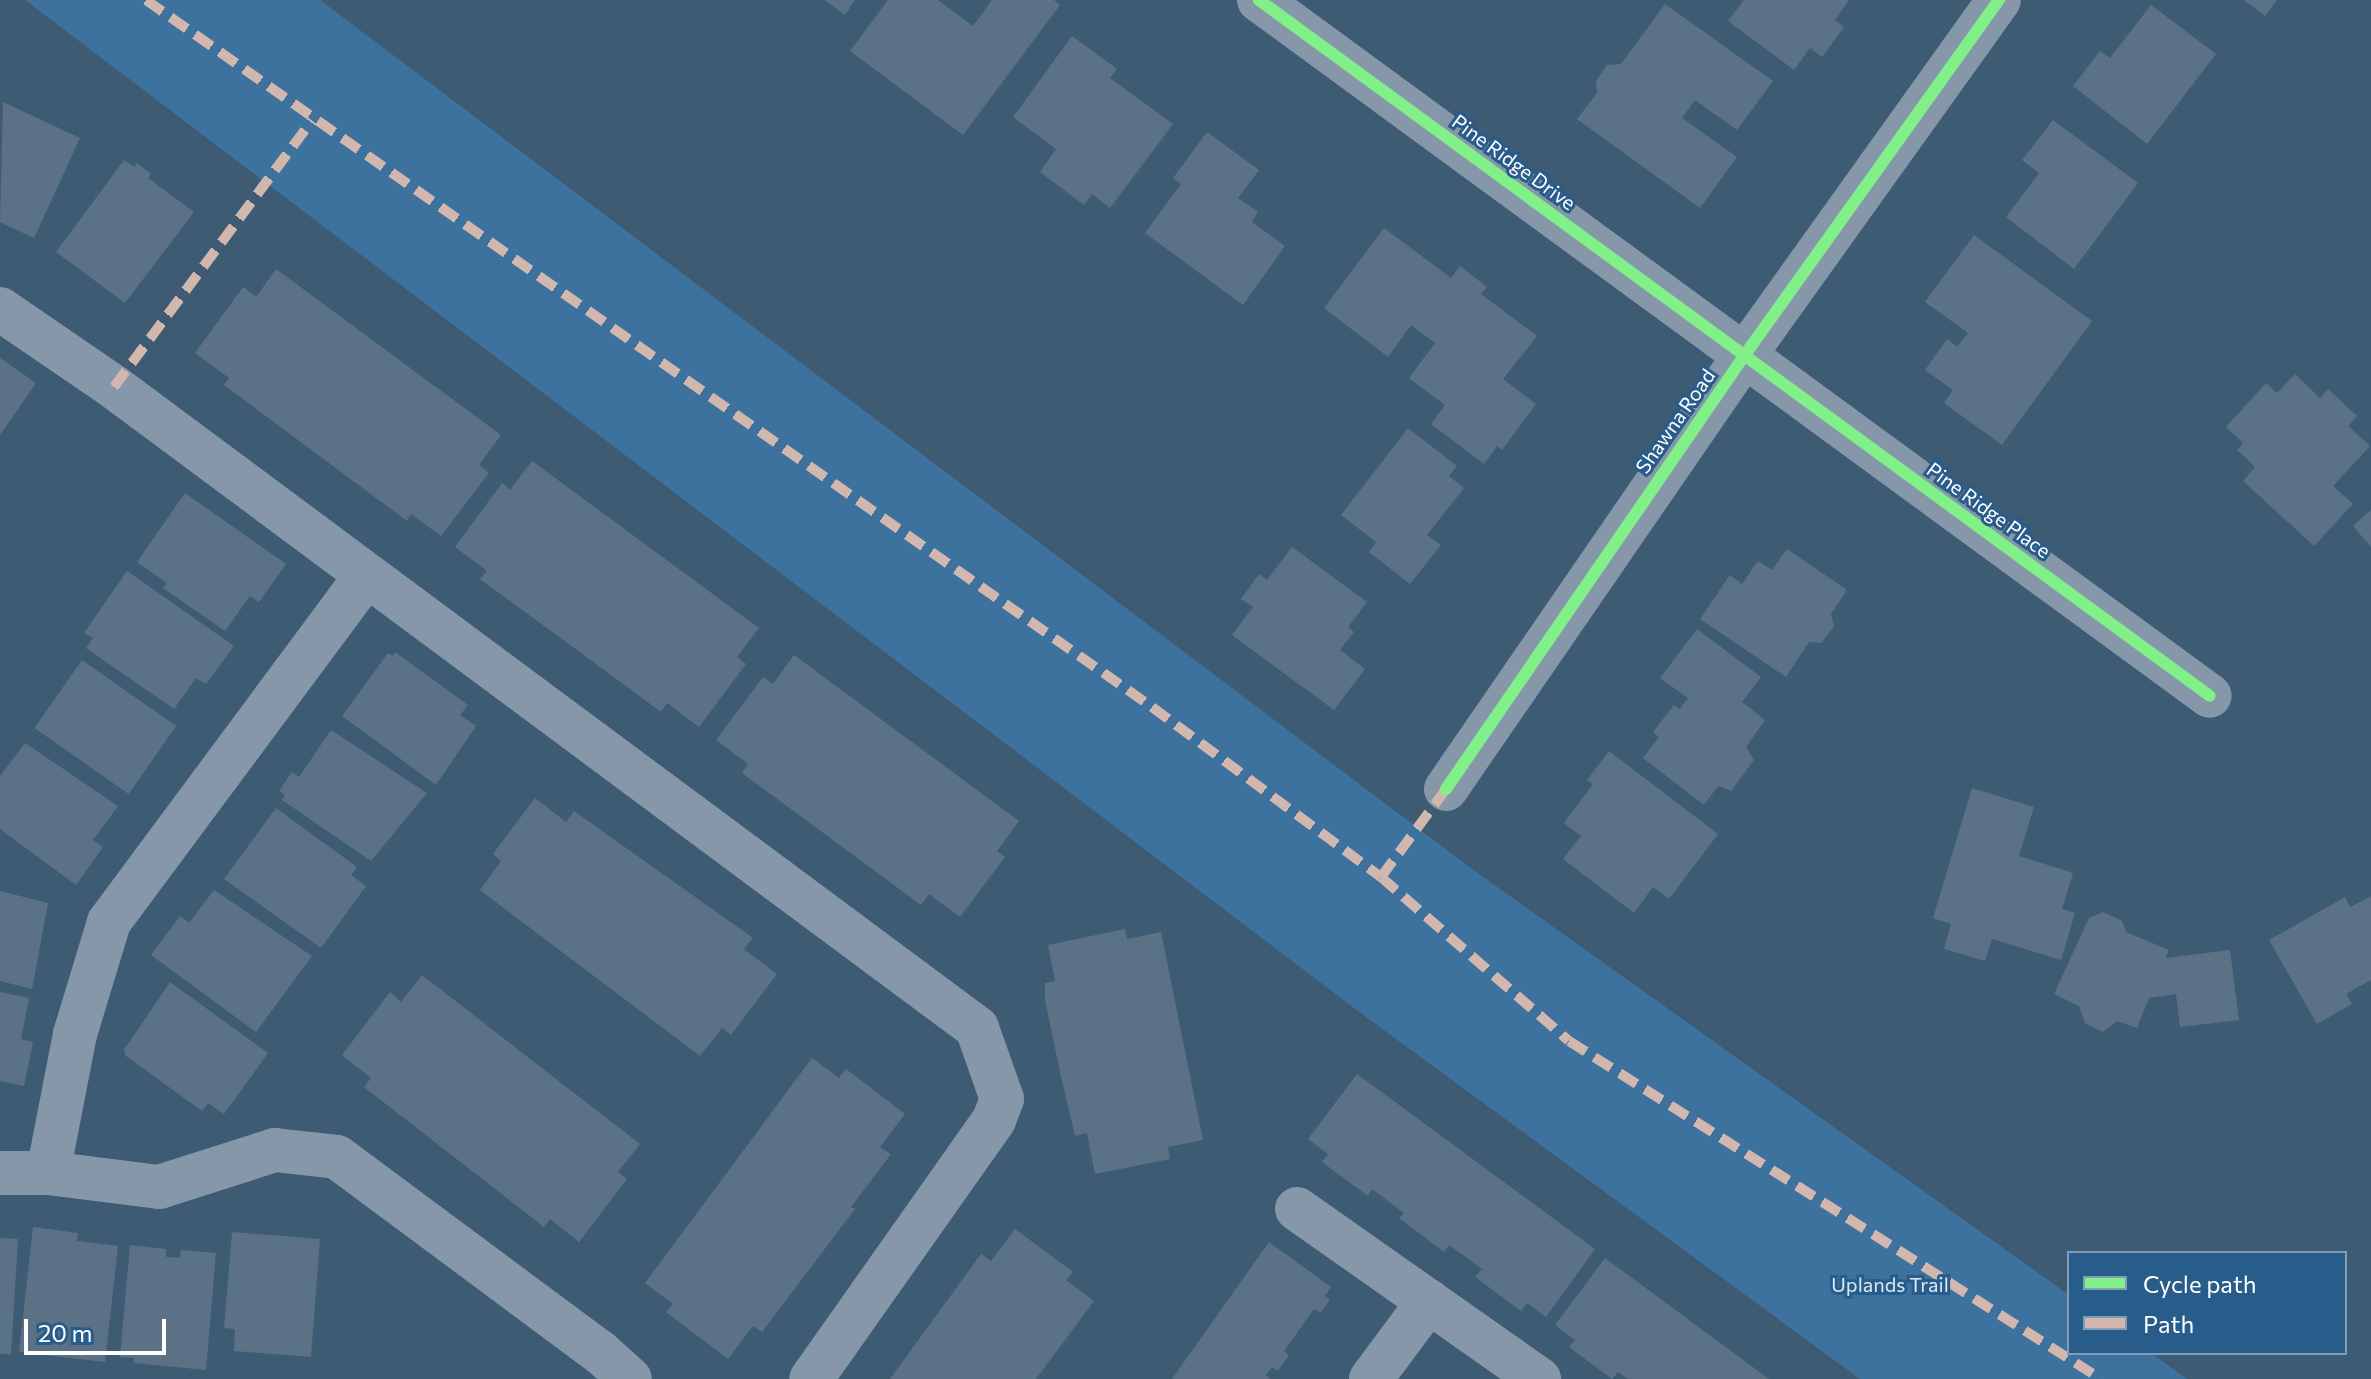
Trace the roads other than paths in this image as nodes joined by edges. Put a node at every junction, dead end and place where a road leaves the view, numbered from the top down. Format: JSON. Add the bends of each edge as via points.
{"nodes":[{"id":1,"x":1259,"y":0,"type":"edge"},
{"id":2,"x":1999,"y":0,"type":"edge"},
{"id":3,"x":0,"y":309,"type":"edge"},
{"id":4,"x":1744,"y":356,"type":"junction"},
{"id":5,"x":367,"y":575,"type":"junction"},
{"id":6,"x":2210,"y":696,"type":"dead end"},
{"id":7,"x":1446,"y":789,"type":"dead end"},
{"id":8,"x":0,"y":1173,"type":"edge"},
{"id":9,"x":48,"y":1173,"type":"junction"},
{"id":10,"x":1297,"y":1209,"type":"dead end"},
{"id":11,"x":1429,"y":1301,"type":"junction"},
{"id":12,"x":630,"y":1379,"type":"edge"},
{"id":13,"x":811,"y":1379,"type":"edge"},
{"id":14,"x":1371,"y":1379,"type":"edge"},
{"id":15,"x":1539,"y":1379,"type":"edge"}],
"edges":[{"from":1,"to":4,"type":"street","name":"Pine Ridge Drive"},
{"from":2,"to":4,"type":"street","name":"Shawna Road"},
{"from":3,"to":5,"type":"street"},
{"from":4,"to":6,"type":"street","name":"Pine Ridge Place"},
{"from":4,"to":7,"type":"street","name":"Shawna Road"},
{"from":5,"to":9,"type":"street","via":[[109,922],[75,1034]]},
{"from":5,"to":13,"type":"street","via":[[977,1028],[1002,1099],[994,1120]]},
{"from":8,"to":9,"type":"street"},
{"from":9,"to":12,"type":"street","via":[[159,1187],[275,1150],[337,1157]]},
{"from":10,"to":11,"type":"street"},
{"from":11,"to":14,"type":"street"},
{"from":11,"to":15,"type":"street"}]}
